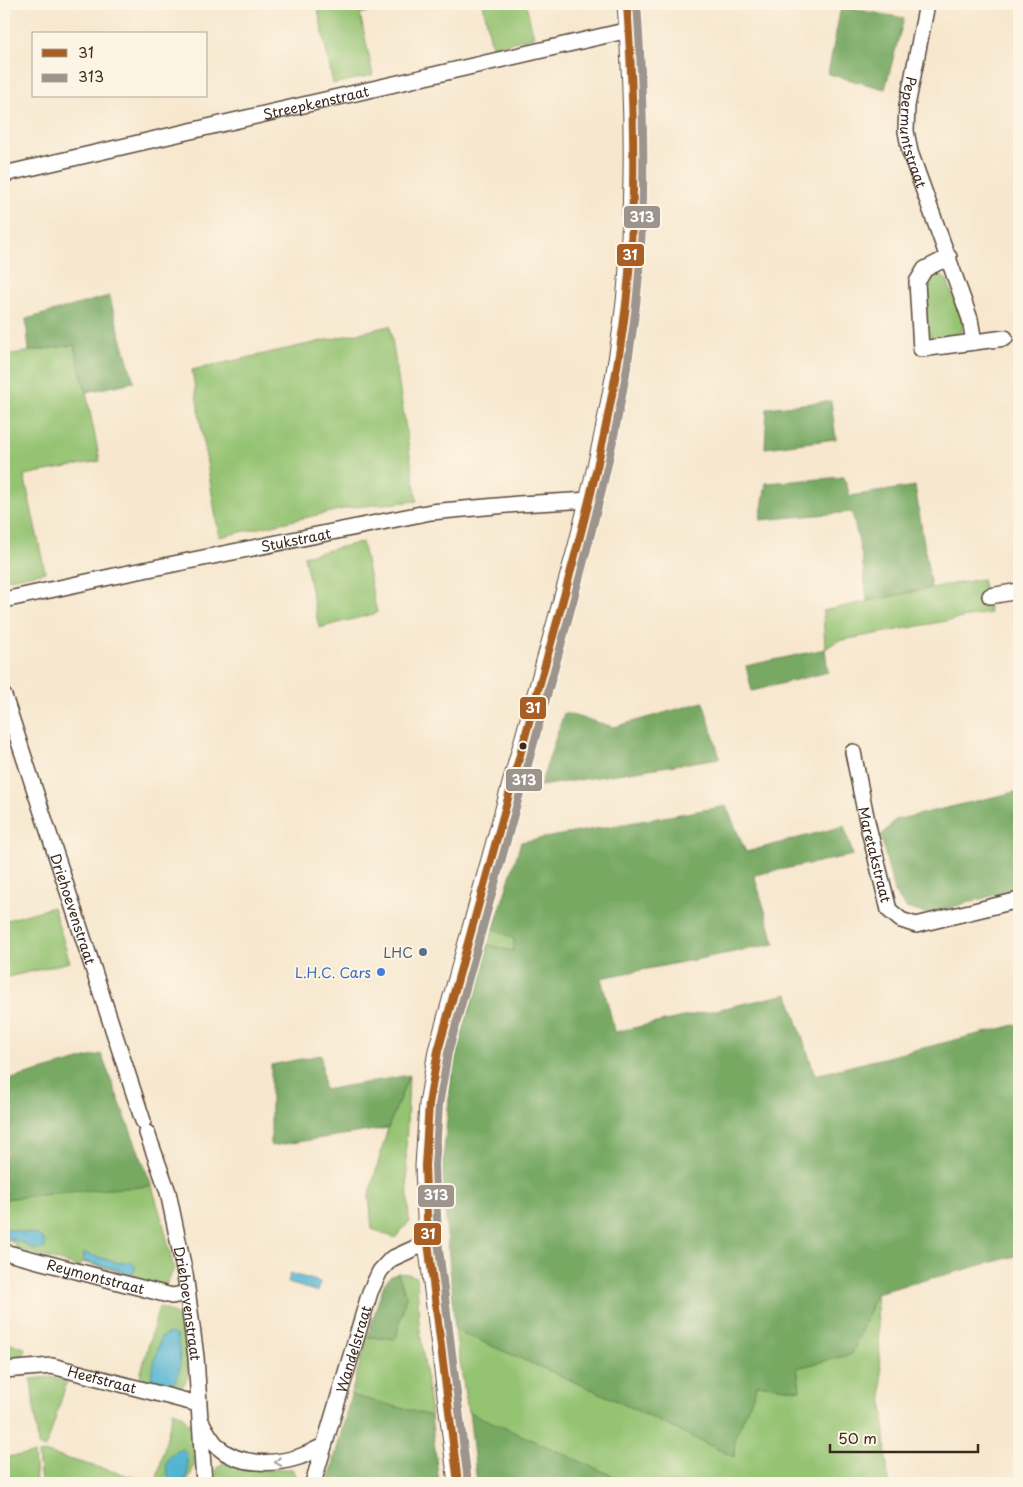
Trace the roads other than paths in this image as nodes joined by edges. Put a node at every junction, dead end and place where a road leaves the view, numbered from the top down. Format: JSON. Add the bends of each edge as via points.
{"nodes":[{"id":1,"x":627,"y":4,"type":"edge"},
{"id":2,"x":927,"y":4,"type":"edge"},
{"id":3,"x":629,"y":30,"type":"junction"},
{"id":4,"x":4,"y":174,"type":"edge"},
{"id":5,"x":949,"y":257,"type":"junction"},
{"id":6,"x":1005,"y":338,"type":"dead end"},
{"id":7,"x":974,"y":342,"type":"junction"},
{"id":8,"x":590,"y":500,"type":"junction"},
{"id":9,"x":1019,"y":591,"type":"edge"},
{"id":10,"x":990,"y":596,"type":"dead end"},
{"id":11,"x":4,"y":600,"type":"edge"},
{"id":12,"x":4,"y":696,"type":"edge"},
{"id":13,"x":853,"y":752,"type":"dead end"},
{"id":14,"x":1019,"y":900,"type":"edge"},
{"id":15,"x":428,"y":1242,"type":"junction"},
{"id":16,"x":4,"y":1252,"type":"edge"},
{"id":17,"x":187,"y":1293,"type":"junction"},
{"id":18,"x":4,"y":1370,"type":"edge"},
{"id":19,"x":199,"y":1412,"type":"junction"},
{"id":20,"x":324,"y":1446,"type":"junction"},
{"id":21,"x":204,"y":1483,"type":"edge"},
{"id":22,"x":313,"y":1483,"type":"edge"},
{"id":23,"x":458,"y":1483,"type":"edge"}],
"edges":[{"from":1,"to":3,"type":"street"},
{"from":2,"to":5,"type":"street","name":"Pepermuntstraat","via":[[907,106],[906,131],[910,152]]},
{"from":3,"to":4,"type":"street","name":"Streepkenstraat"},
{"from":3,"to":8,"type":"street","via":[[633,186],[626,293],[614,386]]},
{"from":5,"to":7,"type":"street","name":"Pepermuntstraat","via":[[970,319]]},
{"from":5,"to":7,"type":"street","via":[[925,269],[918,282],[921,349]]},
{"from":6,"to":7,"type":"street"},
{"from":8,"to":11,"type":"street","name":"Stukstraat","via":[[431,512]]},
{"from":8,"to":15,"type":"street","via":[[438,1051],[428,1104]]},
{"from":9,"to":10,"type":"street"},
{"from":12,"to":17,"type":"street","name":"Driehoevenstraat","via":[[168,1192],[186,1274]]},
{"from":13,"to":14,"type":"street","name":"Maretakstraat","via":[[889,910],[901,920],[916,925]]},
{"from":15,"to":20,"type":"street","name":"Wandelstraat","via":[[391,1259],[380,1271],[370,1292]]},
{"from":15,"to":23,"type":"street"},
{"from":16,"to":17,"type":"street","name":"Reymontstraat","via":[[172,1296]]},
{"from":17,"to":19,"type":"street","name":"Driehoevenstraat","via":[[196,1356]]},
{"from":18,"to":19,"type":"street","name":"Heefstraat","via":[[52,1366]]},
{"from":20,"to":19,"type":"street","name":"Driehoevenstraat","one_way":true,"via":[[283,1461],[248,1461],[220,1448],[208,1436]]},
{"from":19,"to":21,"type":"street","name":"Driehoevenstraat"},
{"from":20,"to":22,"type":"street","name":"Wandelstraat"}]}
